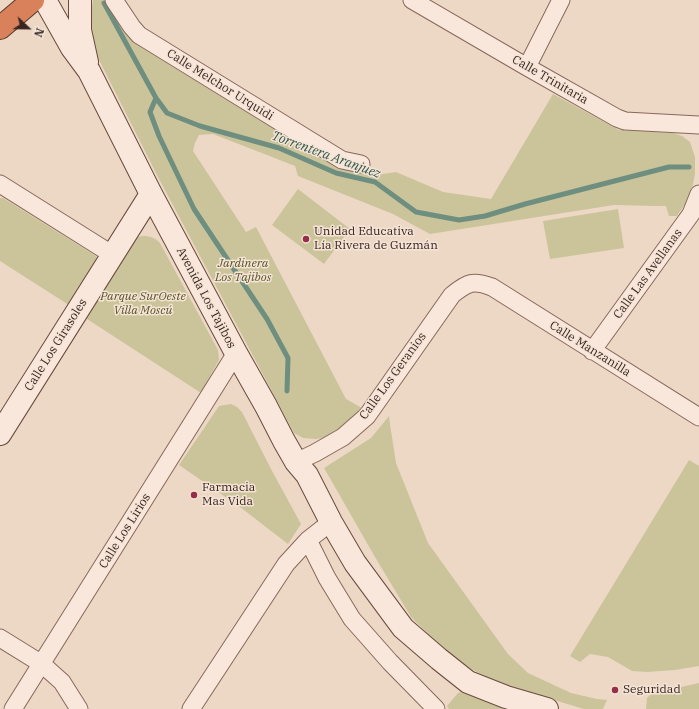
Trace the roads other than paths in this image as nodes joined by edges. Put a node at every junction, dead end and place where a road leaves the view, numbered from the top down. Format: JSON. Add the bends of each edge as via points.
{"nodes":[{"id":1,"x":33,"y":0,"type":"edge"},
{"id":2,"x":45,"y":0,"type":"edge"},
{"id":3,"x":80,"y":0,"type":"edge"},
{"id":4,"x":114,"y":0,"type":"edge"},
{"id":5,"x":412,"y":0,"type":"edge"},
{"id":6,"x":561,"y":0,"type":"edge"},
{"id":7,"x":0,"y":28,"type":"edge"},
{"id":8,"x":527,"y":67,"type":"junction"},
{"id":9,"x":89,"y":71,"type":"junction"},
{"id":10,"x":699,"y":124,"type":"edge"},
{"id":11,"x":360,"y":164,"type":"dead end"},
{"id":12,"x":0,"y":184,"type":"edge"},
{"id":13,"x":151,"y":194,"type":"junction"},
{"id":14,"x":699,"y":194,"type":"edge"},
{"id":15,"x":113,"y":255,"type":"junction"},
{"id":16,"x":480,"y":283,"type":"joint"},
{"id":17,"x":592,"y":351,"type":"junction"},
{"id":18,"x":236,"y":353,"type":"junction"},
{"id":19,"x":699,"y":417,"type":"edge"},
{"id":20,"x":0,"y":434,"type":"edge"},
{"id":21,"x":296,"y":462,"type":"junction"},
{"id":22,"x":331,"y":522,"type":"junction"},
{"id":23,"x":308,"y":540,"type":"junction"},
{"id":24,"x":0,"y":638,"type":"edge"},
{"id":25,"x":42,"y":664,"type":"junction"},
{"id":26,"x":13,"y":709,"type":"edge"},
{"id":27,"x":79,"y":709,"type":"edge"},
{"id":28,"x":191,"y":709,"type":"edge"},
{"id":29,"x":436,"y":709,"type":"edge"},
{"id":30,"x":547,"y":709,"type":"edge"}],
"edges":[{"from":1,"to":7,"type":"highway"},
{"from":2,"to":9,"type":"main road","name":"Avenida Los Tajibos","via":[[72,48]]},
{"from":3,"to":9,"type":"main road","name":"Avenida Los Tajibos","via":[[80,30]]},
{"from":4,"to":11,"type":"street","name":"Calle Melchor Urquidi","via":[[139,35],[342,160]]},
{"from":5,"to":8,"type":"street","name":"Calle Trinitaria"},
{"from":6,"to":8,"type":"street"},
{"from":8,"to":10,"type":"street","name":"Calle Trinitaria","via":[[626,121]]},
{"from":9,"to":13,"type":"main road","name":"Avenida Los Tajibos"},
{"from":12,"to":15,"type":"street"},
{"from":13,"to":15,"type":"main road","name":"Calle Los Girasoles"},
{"from":13,"to":18,"type":"main road","name":"Avenida Los Tajibos"},
{"from":14,"to":17,"type":"street","name":"Calle Las Avellanas","via":[[691,214]]},
{"from":15,"to":20,"type":"main road","name":"Calle Los Girasoles"},
{"from":16,"to":17,"type":"street","name":"Calle Manzanilla","via":[[492,287]]},
{"from":16,"to":21,"type":"street","name":"Calle Los Geranios","via":[[465,285],[452,295],[367,416],[344,437]]},
{"from":17,"to":19,"type":"street","name":"Calle Manzanilla"},
{"from":18,"to":21,"type":"main road","name":"Avenida Los Tajibos"},
{"from":18,"to":25,"type":"street","name":"Calle Los Lirios"},
{"from":21,"to":22,"type":"main road","name":"Avenida Los Tajibos","via":[[307,475]]},
{"from":22,"to":23,"type":"street"},
{"from":22,"to":30,"type":"main road","name":"Avenida Los Tajibos","via":[[355,563],[403,628],[439,660],[468,682]]},
{"from":23,"to":28,"type":"street","via":[[286,564]]},
{"from":23,"to":29,"type":"street","via":[[352,619]]},
{"from":24,"to":25,"type":"street"},
{"from":25,"to":26,"type":"street","name":"Calle Los Lirios"},
{"from":25,"to":27,"type":"street","via":[[62,682]]}]}
